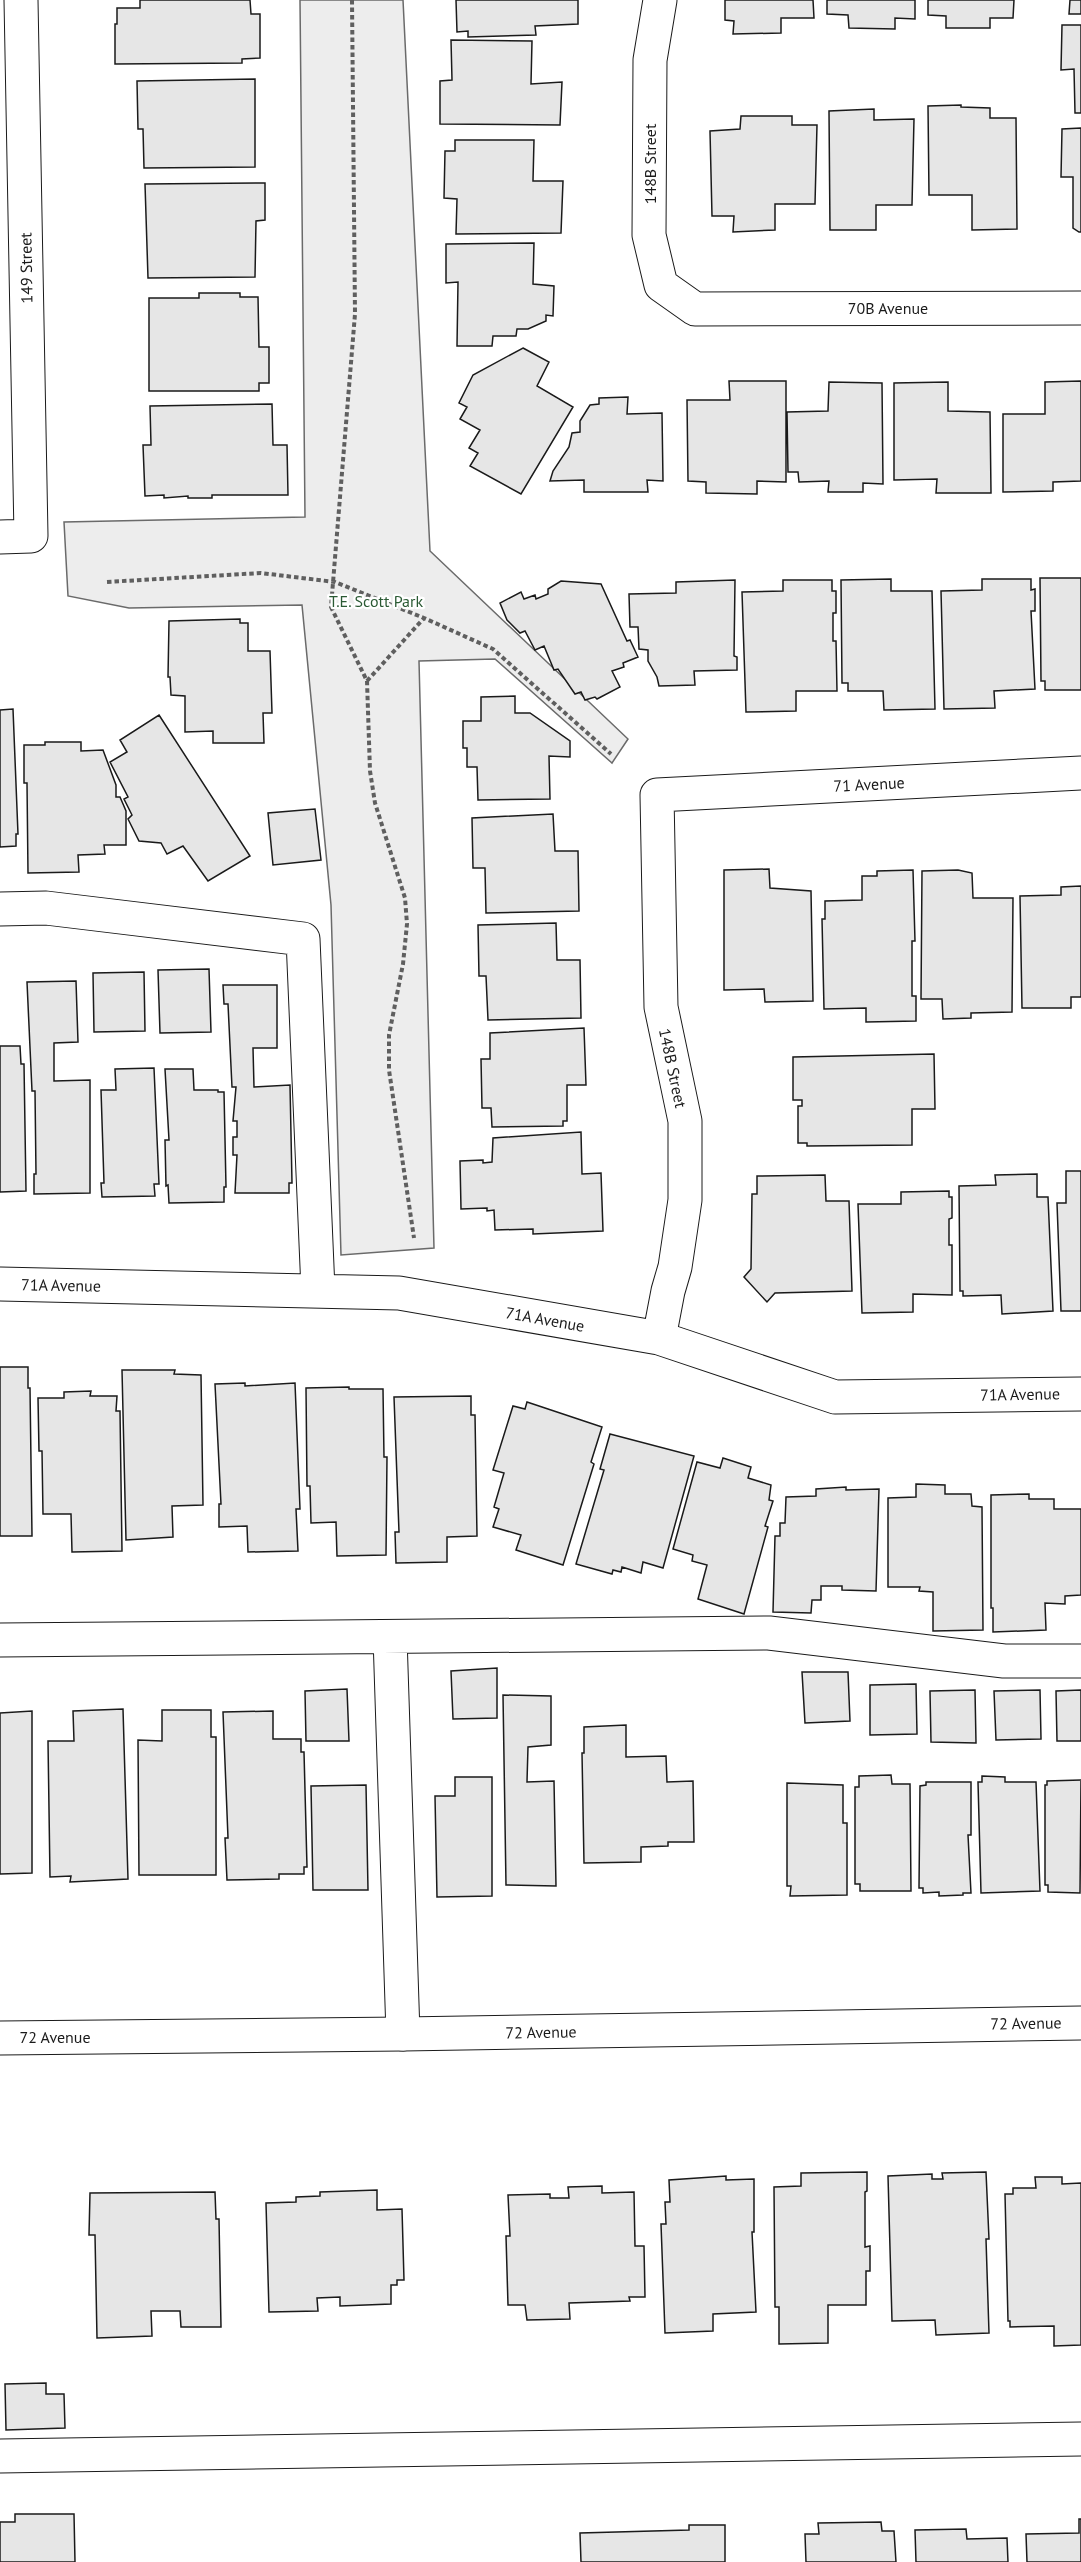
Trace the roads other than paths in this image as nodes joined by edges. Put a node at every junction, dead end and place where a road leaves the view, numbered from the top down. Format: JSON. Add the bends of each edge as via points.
{"nodes":[{"id":1,"x":21,"y":0,"type":"edge"},
{"id":2,"x":660,"y":0,"type":"edge"},
{"id":3,"x":1081,"y":308,"type":"edge"},
{"id":4,"x":695,"y":309,"type":"joint"},
{"id":5,"x":16,"y":537,"type":"edge"},
{"id":6,"x":1081,"y":773,"type":"edge"},
{"id":7,"x":657,"y":795,"type":"joint"},
{"id":8,"x":0,"y":909,"type":"edge"},
{"id":9,"x":0,"y":1284,"type":"edge"},
{"id":10,"x":318,"y":1290,"type":"junction"},
{"id":11,"x":659,"y":1338,"type":"junction"},
{"id":12,"x":1081,"y":1394,"type":"edge"},
{"id":13,"x":390,"y":1637,"type":"junction"},
{"id":14,"x":0,"y":1640,"type":"edge"},
{"id":15,"x":1081,"y":1661,"type":"edge"},
{"id":16,"x":1081,"y":2023,"type":"edge"},
{"id":17,"x":403,"y":2034,"type":"junction"},
{"id":18,"x":0,"y":2038,"type":"edge"},
{"id":19,"x":1081,"y":2439,"type":"edge"},
{"id":20,"x":0,"y":2456,"type":"edge"}],
"edges":[{"from":1,"to":5,"type":"street","name":"149 Street"},
{"from":2,"to":4,"type":"street","name":"148B Street","via":[[650,60],[649,235],[661,285]]},
{"from":3,"to":4,"type":"street","name":"70B Avenue"},
{"from":6,"to":7,"type":"street","name":"71 Avenue"},
{"from":7,"to":11,"type":"street","name":"148B Street","via":[[661,1007],[685,1121],[685,1200]]},
{"from":8,"to":10,"type":"street","via":[[46,908],[303,939]]},
{"from":9,"to":10,"type":"street","name":"71A Avenue"},
{"from":10,"to":11,"type":"street","name":"71A Avenue","via":[[399,1293]]},
{"from":11,"to":12,"type":"street","name":"71A Avenue","via":[[835,1396]]},
{"from":13,"to":14,"type":"street"},
{"from":13,"to":15,"type":"street","via":[[769,1633],[1004,1661]]},
{"from":13,"to":17,"type":"street"},
{"from":16,"to":17,"type":"street","name":"72 Avenue"},
{"from":17,"to":18,"type":"street","name":"72 Avenue"},
{"from":19,"to":20,"type":"street"}]}
